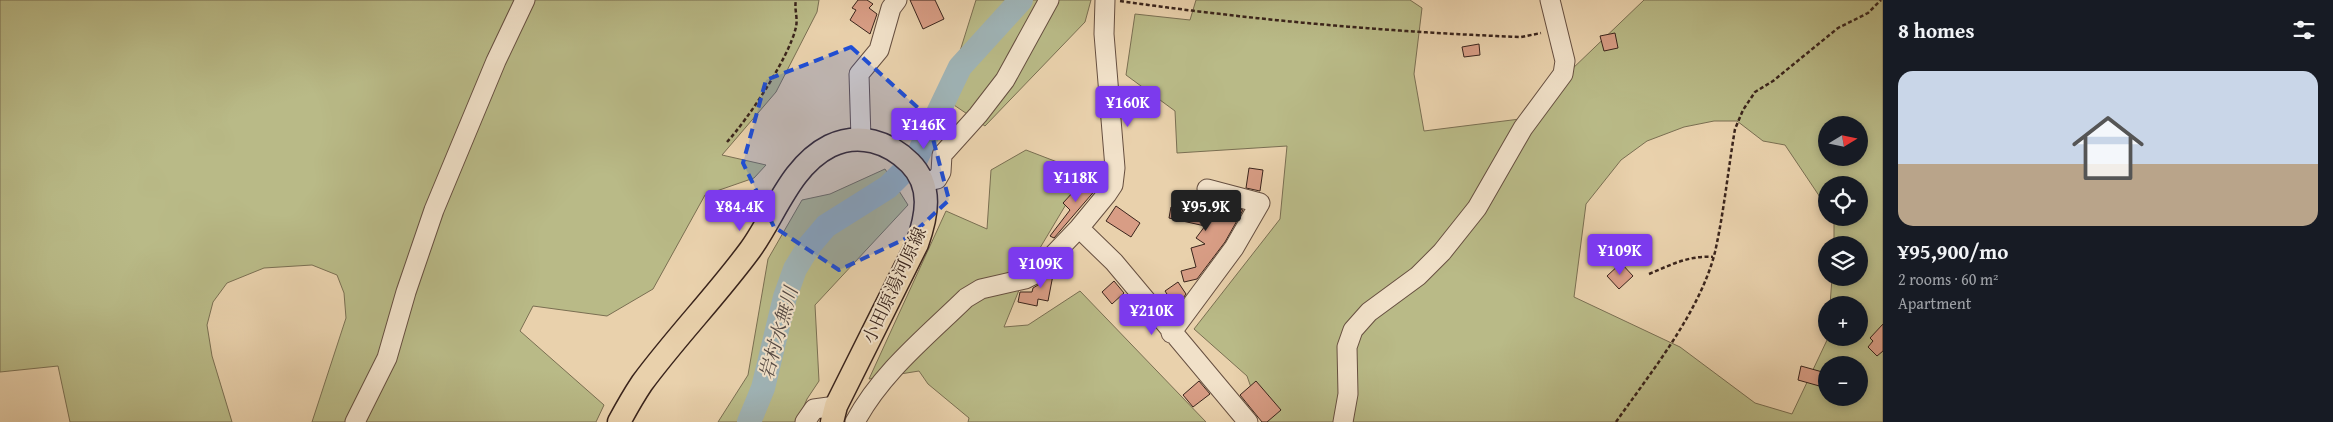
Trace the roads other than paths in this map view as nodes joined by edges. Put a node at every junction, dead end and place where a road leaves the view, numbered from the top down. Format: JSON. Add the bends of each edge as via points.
{"nodes":[{"id":1,"x":526,"y":0,"type":"edge"},
{"id":2,"x":897,"y":0,"type":"edge"},
{"id":3,"x":1049,"y":0,"type":"edge"},
{"id":4,"x":1106,"y":0,"type":"edge"},
{"id":5,"x":1550,"y":0,"type":"edge"},
{"id":6,"x":861,"y":139,"type":"junction"},
{"id":7,"x":921,"y":177,"type":"junction"},
{"id":8,"x":1207,"y":189,"type":"dead end"},
{"id":9,"x":1079,"y":228,"type":"junction"},
{"id":10,"x":1171,"y":333,"type":"junction"},
{"id":11,"x":834,"y":414,"type":"edge"},
{"id":12,"x":355,"y":422,"type":"edge"},
{"id":13,"x":619,"y":422,"type":"edge"},
{"id":14,"x":805,"y":422,"type":"edge"},
{"id":15,"x":855,"y":422,"type":"edge"},
{"id":16,"x":1248,"y":422,"type":"edge"},
{"id":17,"x":1343,"y":422,"type":"edge"}],
"edges":[{"from":1,"to":12,"type":"street","via":[[496,61],[434,210],[387,358]]},
{"from":2,"to":6,"type":"street","via":[[891,8],[879,50],[859,74]]},
{"from":3,"to":7,"type":"street","via":[[1005,80],[942,155],[937,179]]},
{"from":4,"to":9,"type":"street","via":[[1104,34],[1114,185]]},
{"from":5,"to":17,"type":"street","via":[[1565,61],[1563,74],[1523,128],[1477,208],[1442,252],[1418,276],[1369,312],[1353,330],[1347,347],[1348,394]]},
{"from":6,"to":7,"type":"main road","via":[[878,142],[901,154]]},
{"from":6,"to":13,"type":"main road","via":[[842,142],[811,158],[792,182],[751,249],[642,384]]},
{"from":7,"to":11,"type":"main road","name":"小田原湯河原線","via":[[927,203],[917,244]]},
{"from":8,"to":10,"type":"street","via":[[1260,203],[1234,248]]},
{"from":9,"to":10,"type":"street","via":[[1114,262]]},
{"from":9,"to":15,"type":"street","via":[[1026,279],[981,289],[966,298],[880,383]]},
{"from":10,"to":16,"type":"street"},
{"from":11,"to":14,"type":"street","via":[[814,409]]}]}
